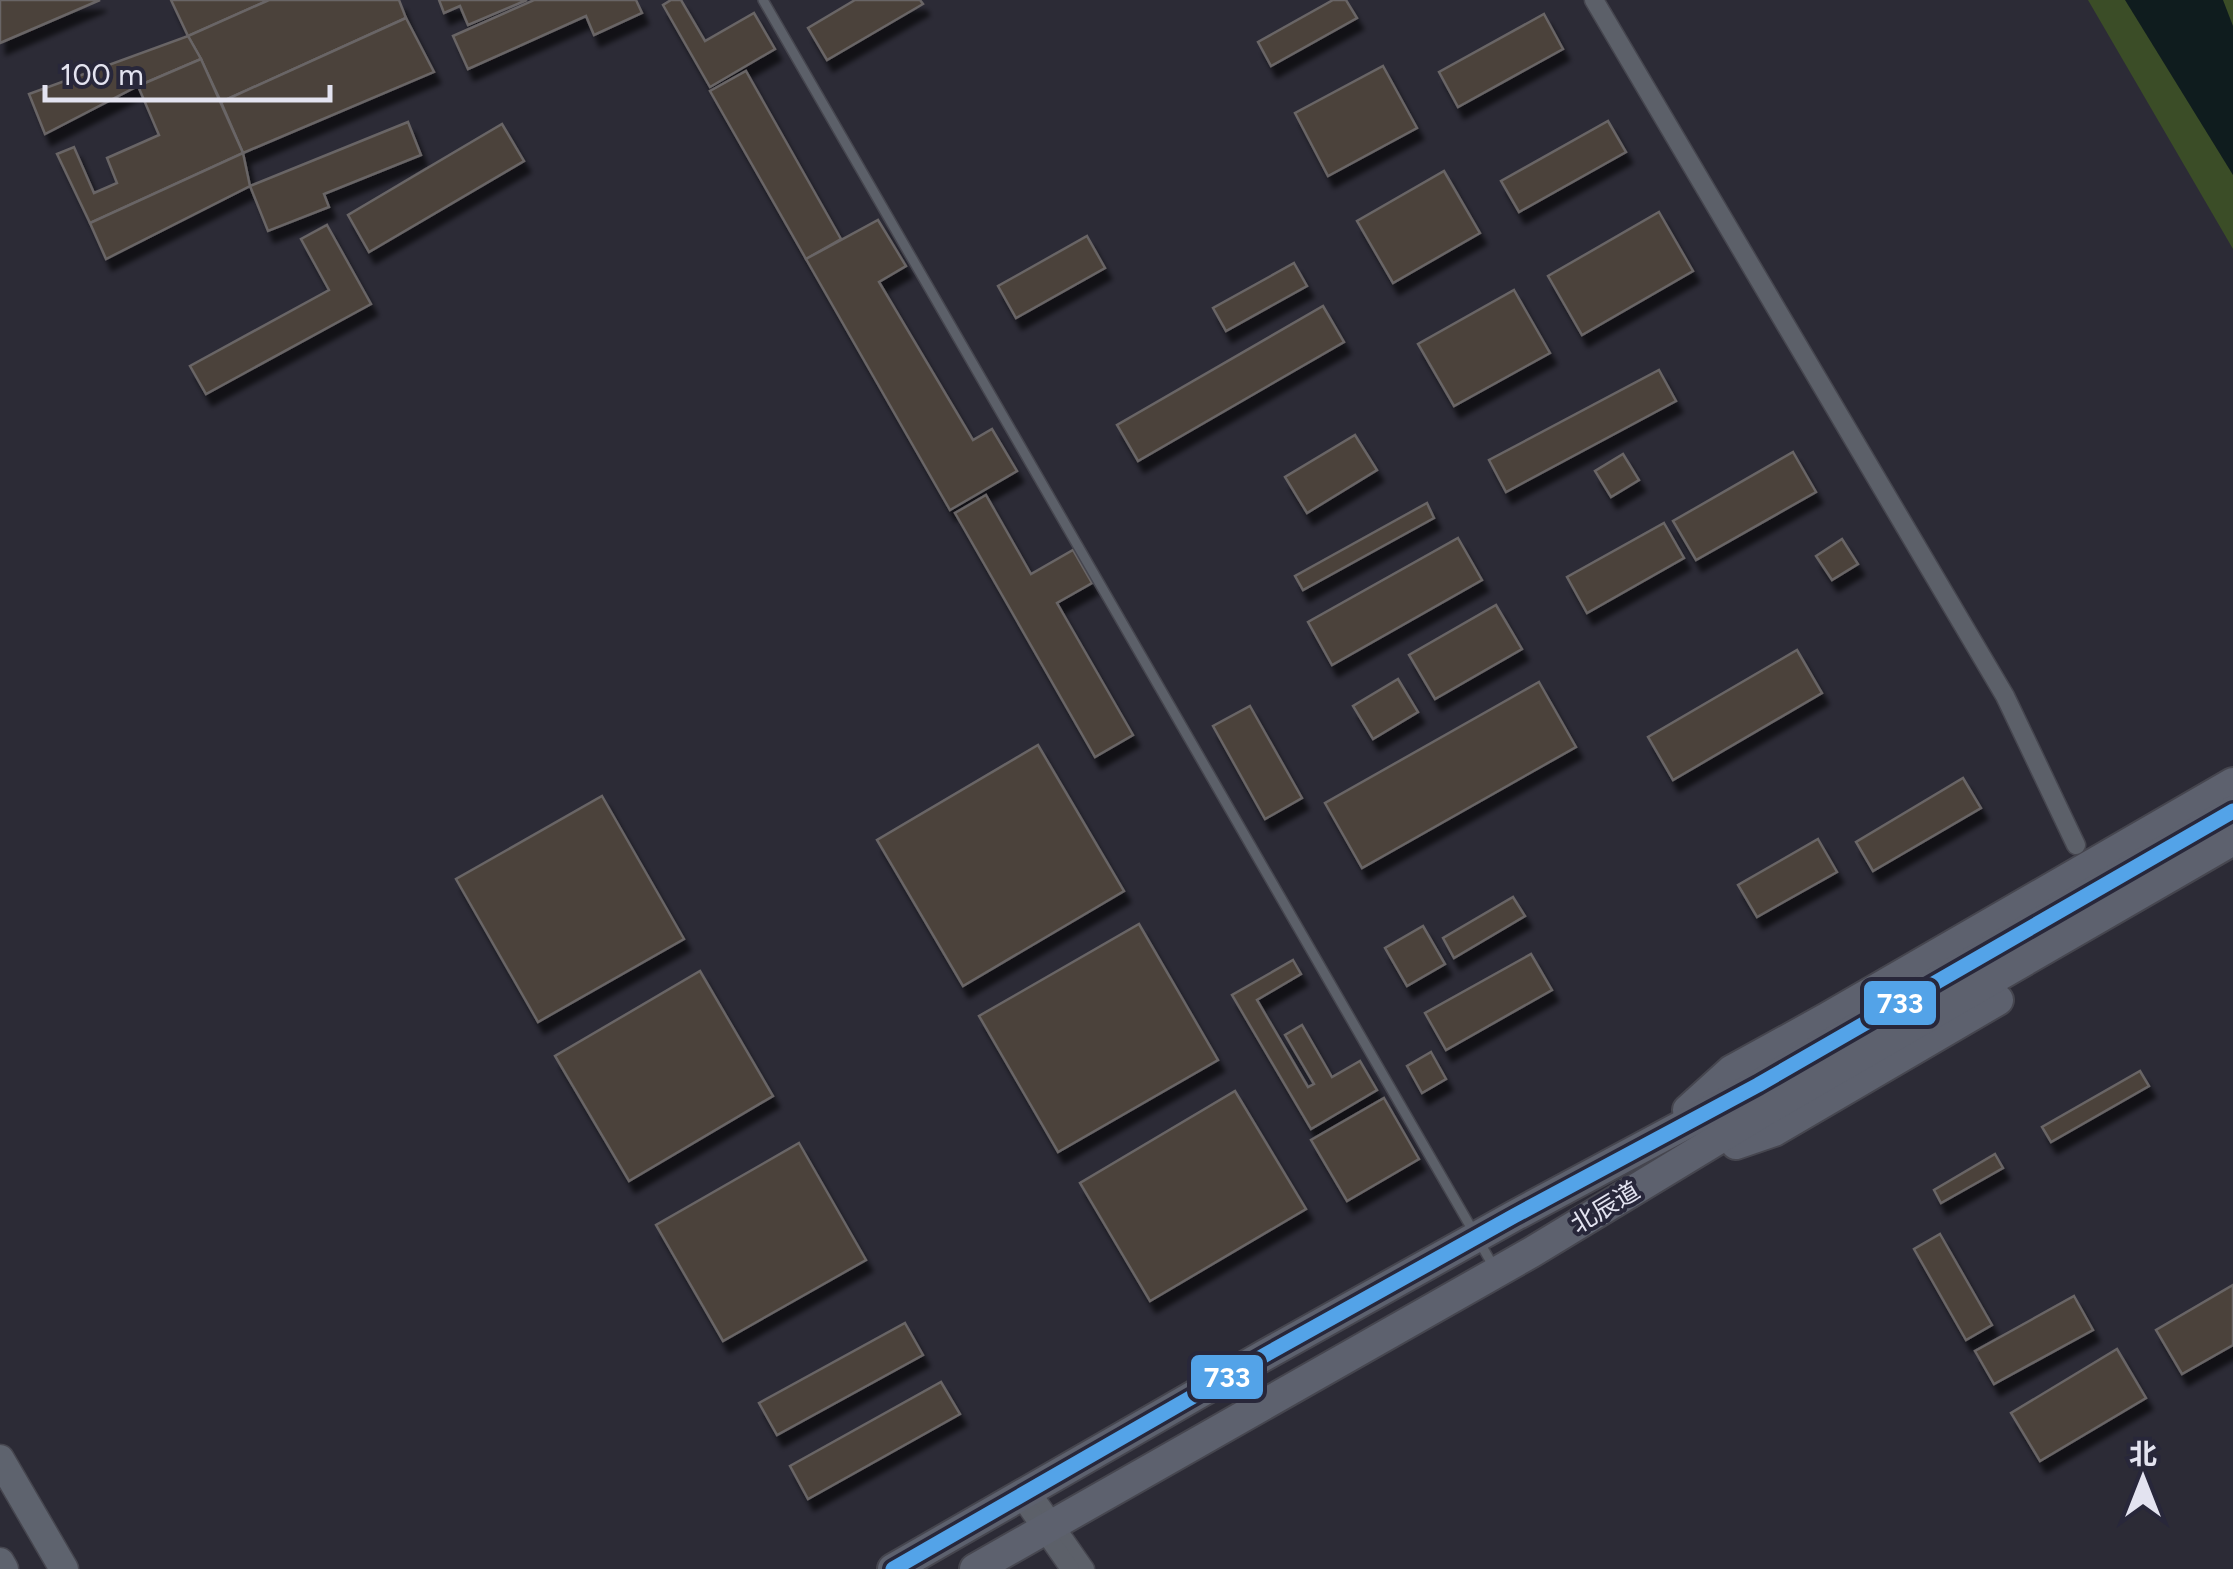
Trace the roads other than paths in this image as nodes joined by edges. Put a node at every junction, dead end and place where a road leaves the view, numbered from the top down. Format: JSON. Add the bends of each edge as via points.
{"nodes":[{"id":1,"x":763,"y":0,"type":"edge"},
{"id":2,"x":1594,"y":0,"type":"edge"},
{"id":3,"x":2233,"y":783,"type":"edge"},
{"id":4,"x":2233,"y":811,"type":"edge"},
{"id":5,"x":2233,"y":840,"type":"edge"},
{"id":6,"x":2076,"y":845,"type":"dead end"},
{"id":7,"x":2233,"y":864,"type":"edge"},
{"id":8,"x":1656,"y":1139,"type":"junction"},
{"id":9,"x":1672,"y":1167,"type":"junction"},
{"id":10,"x":1477,"y":1237,"type":"junction"},
{"id":11,"x":1497,"y":1271,"type":"junction"},
{"id":12,"x":0,"y":1459,"type":"edge"},
{"id":13,"x":1024,"y":1493,"type":"junction"},
{"id":14,"x":1049,"y":1527,"type":"junction"},
{"id":15,"x":0,"y":1562,"type":"edge"},
{"id":16,"x":4,"y":1569,"type":"edge"},
{"id":17,"x":64,"y":1569,"type":"edge"},
{"id":18,"x":893,"y":1569,"type":"edge"},
{"id":19,"x":975,"y":1569,"type":"edge"},
{"id":20,"x":1070,"y":1569,"type":"edge"},
{"id":21,"x":1085,"y":1569,"type":"edge"}],
"edges":[{"from":1,"to":10,"type":"lane"},
{"from":2,"to":6,"type":"street","via":[[2005,696]]},
{"from":3,"to":8,"type":"main road","via":[[1731,1071]]},
{"from":4,"to":8,"type":"main road","name":"北辰道"},
{"from":5,"to":9,"type":"main road","name":"北辰道"},
{"from":7,"to":9,"type":"main road","via":[[1774,1130]]},
{"from":8,"to":10,"type":"main road","name":"北辰道"},
{"from":9,"to":11,"type":"main road","name":"北辰道"},
{"from":10,"to":11,"type":"lane"},
{"from":10,"to":13,"type":"main road","name":"北辰道"},
{"from":11,"to":14,"type":"main road","name":"北辰道"},
{"from":12,"to":17,"type":"main road"},
{"from":13,"to":14,"type":"street"},
{"from":13,"to":18,"type":"main road","name":"北辰道"},
{"from":14,"to":19,"type":"main road","name":"北辰道"},
{"from":14,"to":20,"type":"street"},
{"from":14,"to":21,"type":"street"},
{"from":15,"to":16,"type":"main road"}]}
